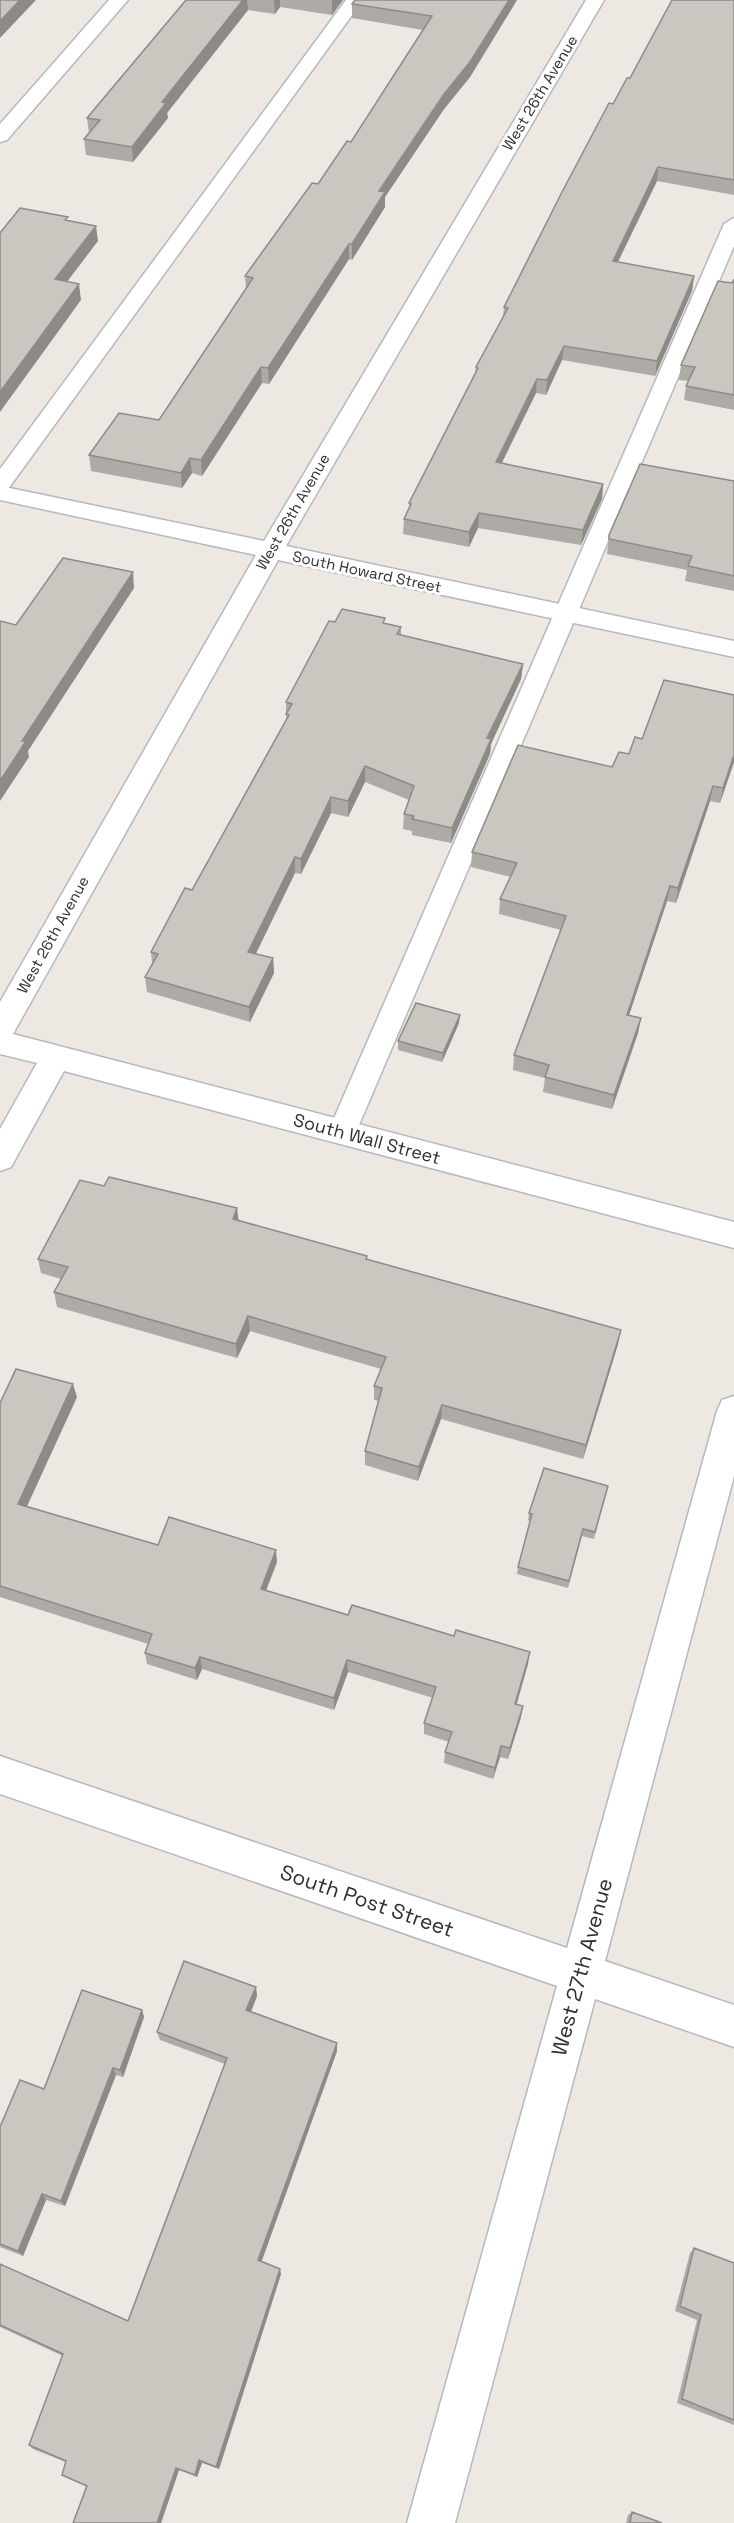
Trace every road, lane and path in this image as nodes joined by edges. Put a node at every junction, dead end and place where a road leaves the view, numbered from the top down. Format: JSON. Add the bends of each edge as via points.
{"nodes":[{"id":1,"x":119,"y":0,"type":"edge"},
{"id":2,"x":355,"y":0,"type":"edge"},
{"id":3,"x":595,"y":0,"type":"edge"},
{"id":4,"x":0,"y":136,"type":"edge"},
{"id":5,"x":734,"y":224,"type":"edge"},
{"id":6,"x":0,"y":484,"type":"edge"},
{"id":7,"x":0,"y":493,"type":"edge"},
{"id":8,"x":270,"y":552,"type":"junction"},
{"id":9,"x":568,"y":614,"type":"junction"},
{"id":10,"x":734,"y":649,"type":"edge"},
{"id":11,"x":0,"y":1029,"type":"edge"},
{"id":12,"x":0,"y":1042,"type":"edge"},
{"id":13,"x":56,"y":1058,"type":"junction"},
{"id":14,"x":342,"y":1132,"type":"junction"},
{"id":15,"x":0,"y":1158,"type":"edge"},
{"id":16,"x":732,"y":1226,"type":"edge"},
{"id":17,"x":734,"y":1411,"type":"edge"},
{"id":18,"x":0,"y":1775,"type":"edge"},
{"id":19,"x":580,"y":1974,"type":"junction"},
{"id":20,"x":734,"y":2026,"type":"edge"},
{"id":21,"x":431,"y":2523,"type":"edge"}],
"edges":[{"from":1,"to":4,"type":"street"},
{"from":2,"to":6,"type":"lane"},
{"from":3,"to":8,"type":"street","name":"West 26th Avenue"},
{"from":5,"to":9,"type":"lane"},
{"from":7,"to":8,"type":"street","name":"South Howard Street"},
{"from":8,"to":9,"type":"street","name":"South Howard Street"},
{"from":8,"to":11,"type":"street","name":"West 26th Avenue"},
{"from":9,"to":10,"type":"street","name":"South Howard Street"},
{"from":9,"to":14,"type":"lane"},
{"from":12,"to":13,"type":"street","name":"South Wall Street"},
{"from":13,"to":14,"type":"street","name":"South Wall Street"},
{"from":13,"to":15,"type":"street"},
{"from":14,"to":16,"type":"street","name":"South Wall Street"},
{"from":17,"to":19,"type":"street","name":"West 27th Avenue"},
{"from":18,"to":19,"type":"street","name":"South Post Street"},
{"from":19,"to":20,"type":"street","name":"South Post Street"},
{"from":19,"to":21,"type":"street","name":"West 27th Avenue"}]}
